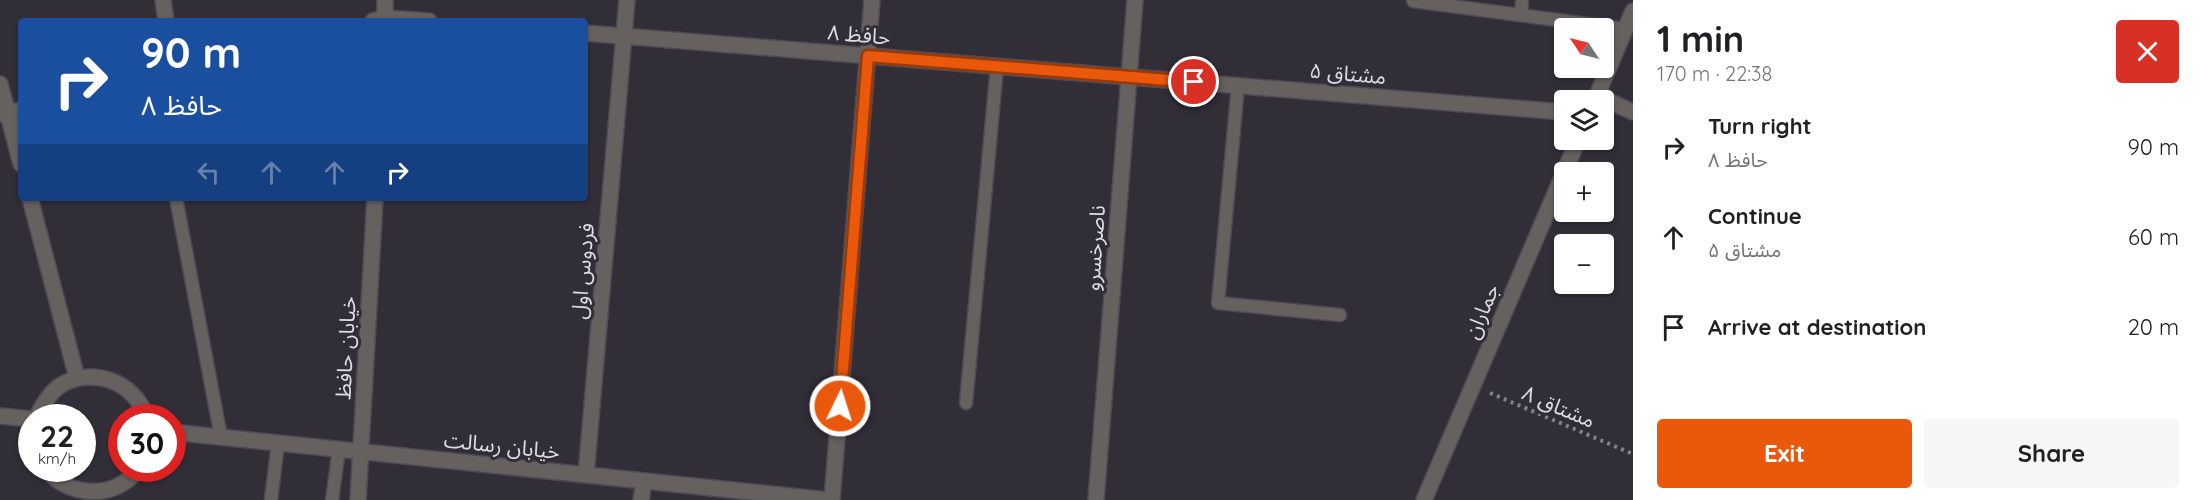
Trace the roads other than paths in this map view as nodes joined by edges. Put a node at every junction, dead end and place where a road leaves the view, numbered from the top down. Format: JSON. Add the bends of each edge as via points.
{"nodes":[{"id":1,"x":163,"y":0,"type":"edge"},
{"id":2,"x":385,"y":0,"type":"edge"},
{"id":3,"x":627,"y":0,"type":"edge"},
{"id":4,"x":872,"y":0,"type":"edge"},
{"id":5,"x":1135,"y":0,"type":"edge"},
{"id":6,"x":1522,"y":0,"type":"edge"},
{"id":7,"x":1413,"y":1,"type":"edge"},
{"id":8,"x":1633,"y":11,"type":"edge"},
{"id":9,"x":1521,"y":15,"type":"junction"},
{"id":10,"x":166,"y":18,"type":"edge"},
{"id":11,"x":381,"y":18,"type":"edge"},
{"id":12,"x":1625,"y":29,"type":"junction"},
{"id":13,"x":588,"y":33,"type":"edge"},
{"id":14,"x":624,"y":36,"type":"junction"},
{"id":15,"x":868,"y":56,"type":"junction"},
{"id":16,"x":997,"y":66,"type":"junction"},
{"id":17,"x":1129,"y":76,"type":"junction"},
{"id":18,"x":0,"y":84,"type":"edge"},
{"id":19,"x":1238,"y":85,"type":"junction"},
{"id":20,"x":1599,"y":90,"type":"edge"},
{"id":21,"x":1614,"y":105,"type":"edge"},
{"id":22,"x":1554,"y":111,"type":"edge"},
{"id":23,"x":9,"y":112,"type":"edge"},
{"id":24,"x":1633,"y":112,"type":"edge"},
{"id":25,"x":1574,"y":150,"type":"edge"},
{"id":26,"x":18,"y":151,"type":"edge"},
{"id":27,"x":31,"y":201,"type":"edge"},
{"id":28,"x":177,"y":201,"type":"edge"},
{"id":29,"x":375,"y":201,"type":"edge"},
{"id":30,"x":1340,"y":315,"type":"dead end"},
{"id":31,"x":77,"y":378,"type":"junction"},
{"id":32,"x":966,"y":403,"type":"dead end"},
{"id":33,"x":43,"y":404,"type":"edge"},
{"id":34,"x":139,"y":404,"type":"edge"},
{"id":35,"x":0,"y":416,"type":"edge"},
{"id":36,"x":18,"y":418,"type":"edge"},
{"id":37,"x":186,"y":433,"type":"edge"},
{"id":38,"x":221,"y":437,"type":"junction"},
{"id":39,"x":278,"y":443,"type":"junction"},
{"id":40,"x":339,"y":449,"type":"junction"},
{"id":41,"x":360,"y":452,"type":"junction"},
{"id":42,"x":586,"y":475,"type":"junction"},
{"id":43,"x":644,"y":481,"type":"junction"},
{"id":44,"x":61,"y":482,"type":"edge"},
{"id":45,"x":126,"y":482,"type":"edge"},
{"id":46,"x":109,"y":495,"type":"edge"},
{"id":47,"x":272,"y":500,"type":"edge"},
{"id":48,"x":332,"y":500,"type":"edge"},
{"id":49,"x":358,"y":500,"type":"edge"},
{"id":50,"x":642,"y":500,"type":"edge"},
{"id":51,"x":830,"y":500,"type":"edge"},
{"id":52,"x":1096,"y":500,"type":"edge"},
{"id":53,"x":1424,"y":500,"type":"edge"}],
"edges":[{"from":1,"to":10,"type":"street"},
{"from":2,"to":11,"type":"street"},
{"from":3,"to":14,"type":"street","name":"فردوس اول"},
{"from":4,"to":15,"type":"street"},
{"from":5,"to":17,"type":"street","name":"ناصرخسرو"},
{"from":6,"to":9,"type":"lane"},
{"from":7,"to":9,"type":"lane"},
{"from":8,"to":12,"type":"street"},
{"from":9,"to":12,"type":"lane"},
{"from":12,"to":20,"type":"street"},
{"from":13,"to":14,"type":"street","name":"حافظ ۸"},
{"from":14,"to":15,"type":"street","name":"حافظ ۸"},
{"from":14,"to":42,"type":"street","name":"فردوس اول"},
{"from":15,"to":16,"type":"street","name":"حافظ ۸"},
{"from":15,"to":51,"type":"street"},
{"from":16,"to":17,"type":"street","name":"حافظ ۸"},
{"from":16,"to":32,"type":"lane"},
{"from":17,"to":19,"type":"street","name":"مشتاق ۵"},
{"from":17,"to":52,"type":"street","name":"ناصرخسرو"},
{"from":18,"to":23,"type":"street"},
{"from":19,"to":22,"type":"street","name":"مشتاق ۵"},
{"from":19,"to":30,"type":"lane","via":[[1218,303]]},
{"from":21,"to":24,"type":"street"},
{"from":23,"to":26,"type":"street"},
{"from":25,"to":53,"type":"street","name":"جماران"},
{"from":27,"to":31,"type":"street"},
{"from":28,"to":38,"type":"lane"},
{"from":29,"to":41,"type":"street","name":"خیابان حافظ"},
{"from":31,"to":33,"type":"street","via":[[58,387]]},
{"from":31,"to":34,"type":"street","via":[[116,382],[134,394]]},
{"from":35,"to":36,"type":"street"},
{"from":37,"to":38,"type":"street","name":"خیابان رسالت"},
{"from":38,"to":39,"type":"street","name":"خیابان رسالت"},
{"from":39,"to":40,"type":"street","name":"خیابان رسالت"},
{"from":39,"to":47,"type":"lane"},
{"from":40,"to":41,"type":"street","name":"خیابان رسالت"},
{"from":40,"to":48,"type":"lane"},
{"from":41,"to":42,"type":"street","name":"خیابان رسالت"},
{"from":41,"to":49,"type":"street","name":"خیابان حافظ"},
{"from":42,"to":43,"type":"street","name":"خیابان رسالت"},
{"from":43,"to":50,"type":"street"},
{"from":43,"to":51,"type":"street","name":"خیابان رسالت"},
{"from":44,"to":46,"type":"street"},
{"from":45,"to":46,"type":"street"}]}
